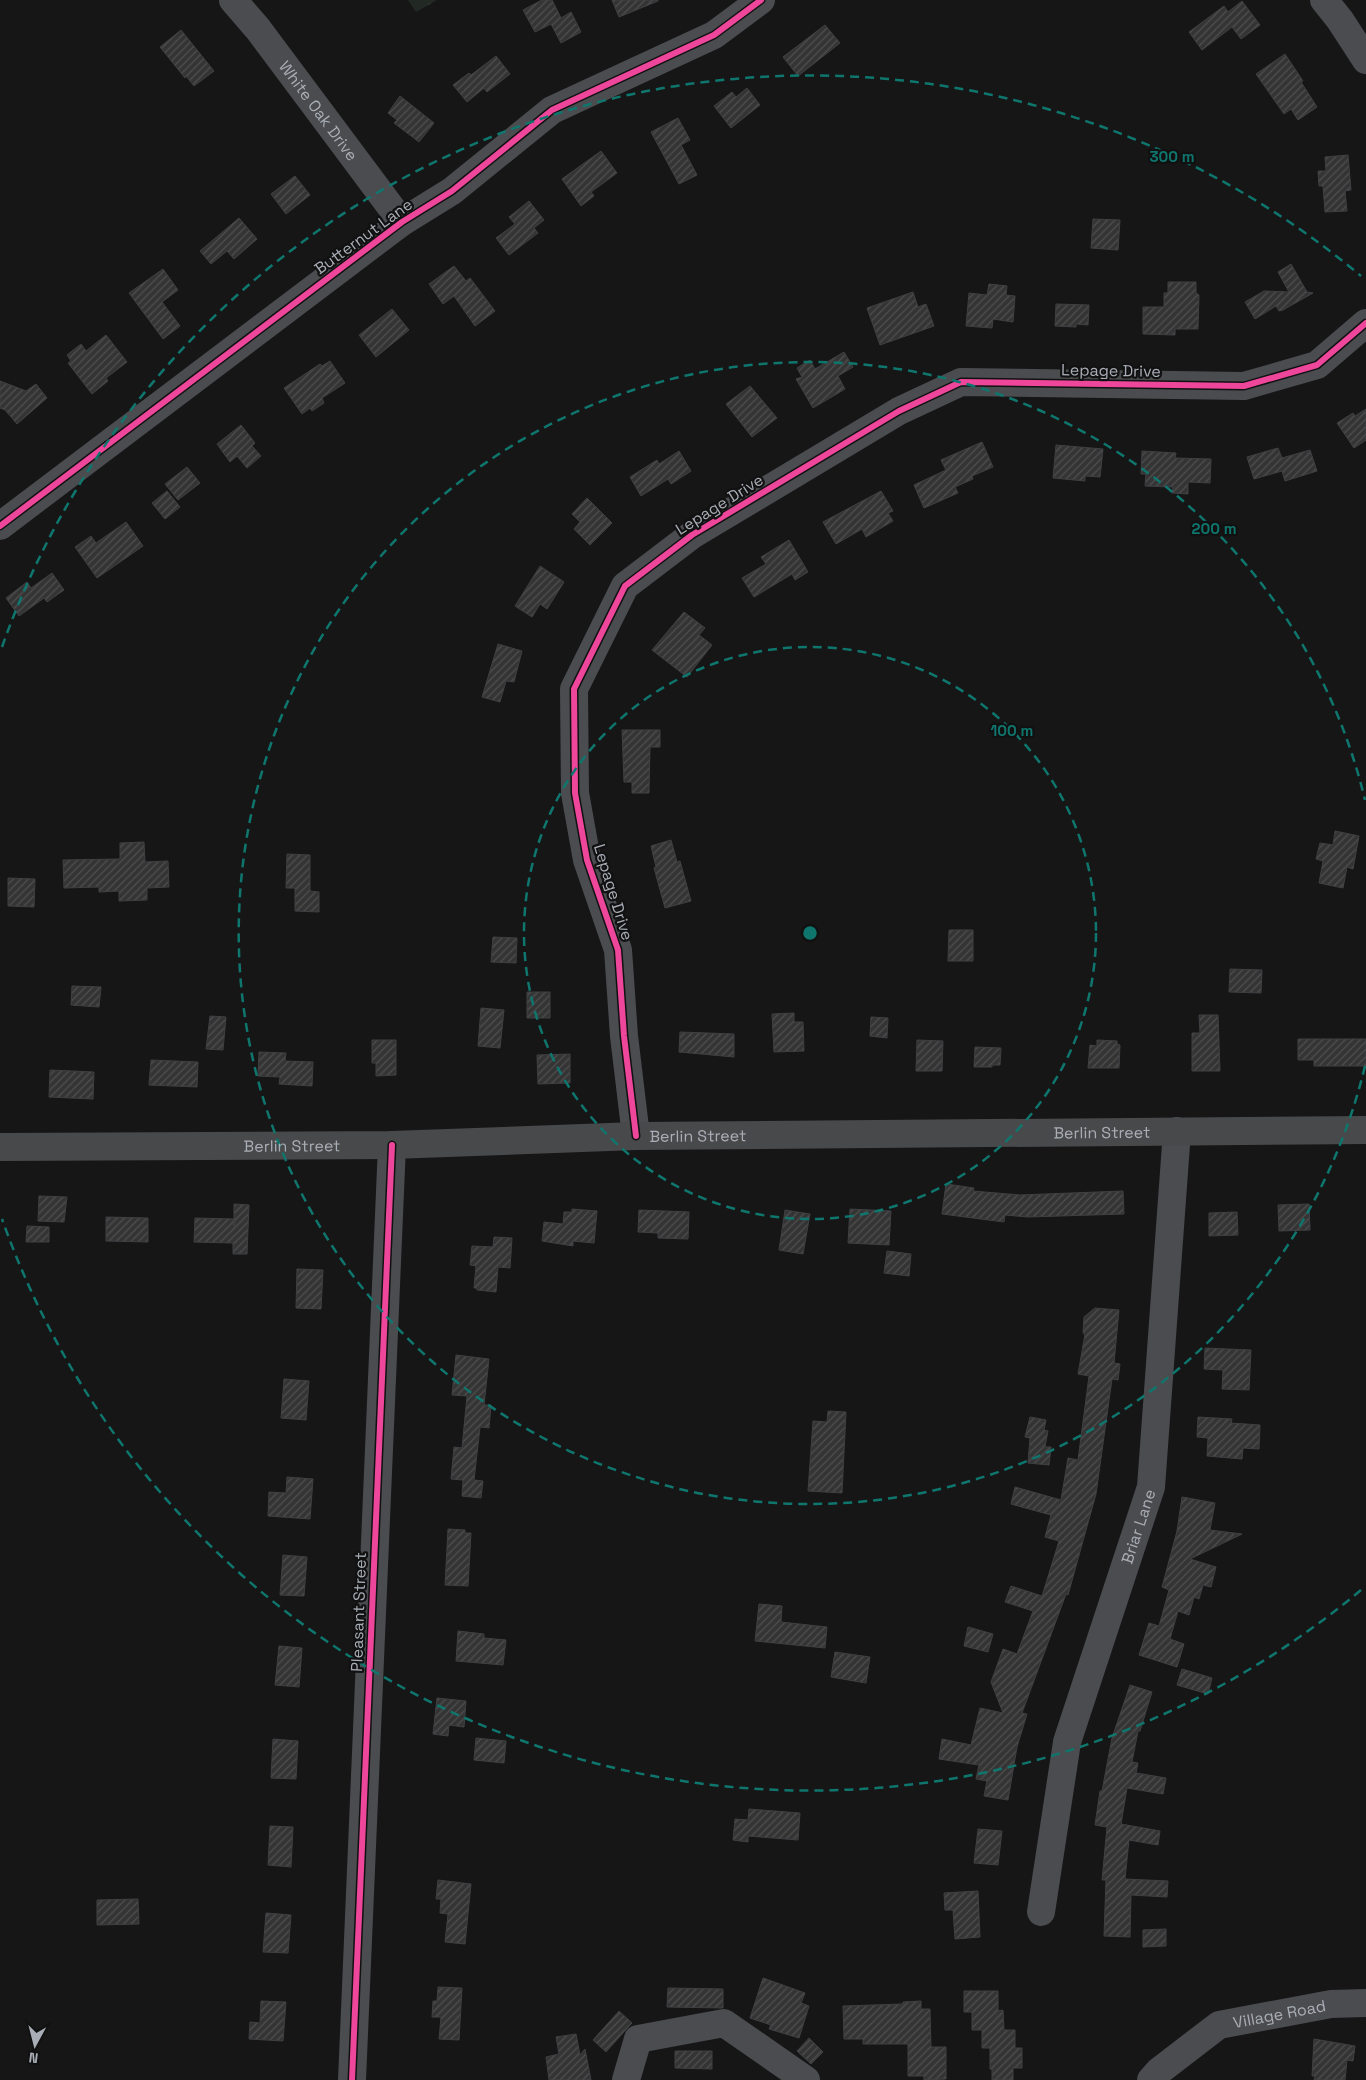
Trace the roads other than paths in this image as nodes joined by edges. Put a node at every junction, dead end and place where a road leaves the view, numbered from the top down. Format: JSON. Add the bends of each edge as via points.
{"nodes":[{"id":1,"x":233,"y":0,"type":"edge"},
{"id":2,"x":761,"y":0,"type":"edge"},
{"id":3,"x":1324,"y":0,"type":"edge"},
{"id":4,"x":1366,"y":60,"type":"edge"},
{"id":5,"x":402,"y":222,"type":"junction"},
{"id":6,"x":1366,"y":323,"type":"edge"},
{"id":7,"x":0,"y":526,"type":"edge"},
{"id":8,"x":1366,"y":1130,"type":"edge"},
{"id":9,"x":1177,"y":1131,"type":"junction"},
{"id":10,"x":636,"y":1136,"type":"junction"},
{"id":11,"x":392,"y":1145,"type":"junction"},
{"id":12,"x":0,"y":1148,"type":"edge"},
{"id":13,"x":1041,"y":1912,"type":"dead end"},
{"id":14,"x":1366,"y":2003,"type":"edge"},
{"id":15,"x":352,"y":2080,"type":"edge"},
{"id":16,"x":626,"y":2080,"type":"edge"},
{"id":17,"x":806,"y":2080,"type":"edge"},
{"id":18,"x":1151,"y":2080,"type":"edge"}],
"edges":[{"from":1,"to":5,"type":"street","name":"White Oak Drive"},
{"from":2,"to":5,"type":"street","name":"Butternut Lane","via":[[714,35],[552,110],[452,191]]},
{"from":3,"to":4,"type":"street"},
{"from":5,"to":7,"type":"street","name":"Butternut Lane"},
{"from":6,"to":10,"type":"street","name":"Lepage Drive","via":[[1317,365],[1244,386],[961,382],[899,411],[700,530],[624,586],[574,689],[575,793],[588,860],[618,950]]},
{"from":8,"to":9,"type":"main road","name":"Berlin Street"},
{"from":9,"to":10,"type":"main road","name":"Berlin Street"},
{"from":9,"to":13,"type":"street","name":"Briar Lane","via":[[1151,1487],[1067,1742]]},
{"from":10,"to":11,"type":"main road","name":"Berlin Street"},
{"from":11,"to":12,"type":"main road","name":"Berlin Street"},
{"from":11,"to":15,"type":"street","name":"Pleasant Street"},
{"from":14,"to":18,"type":"street","name":"Village Road","via":[[1330,2004],[1219,2025]]},
{"from":16,"to":17,"type":"street","via":[[638,2039],[724,2023]]}]}
